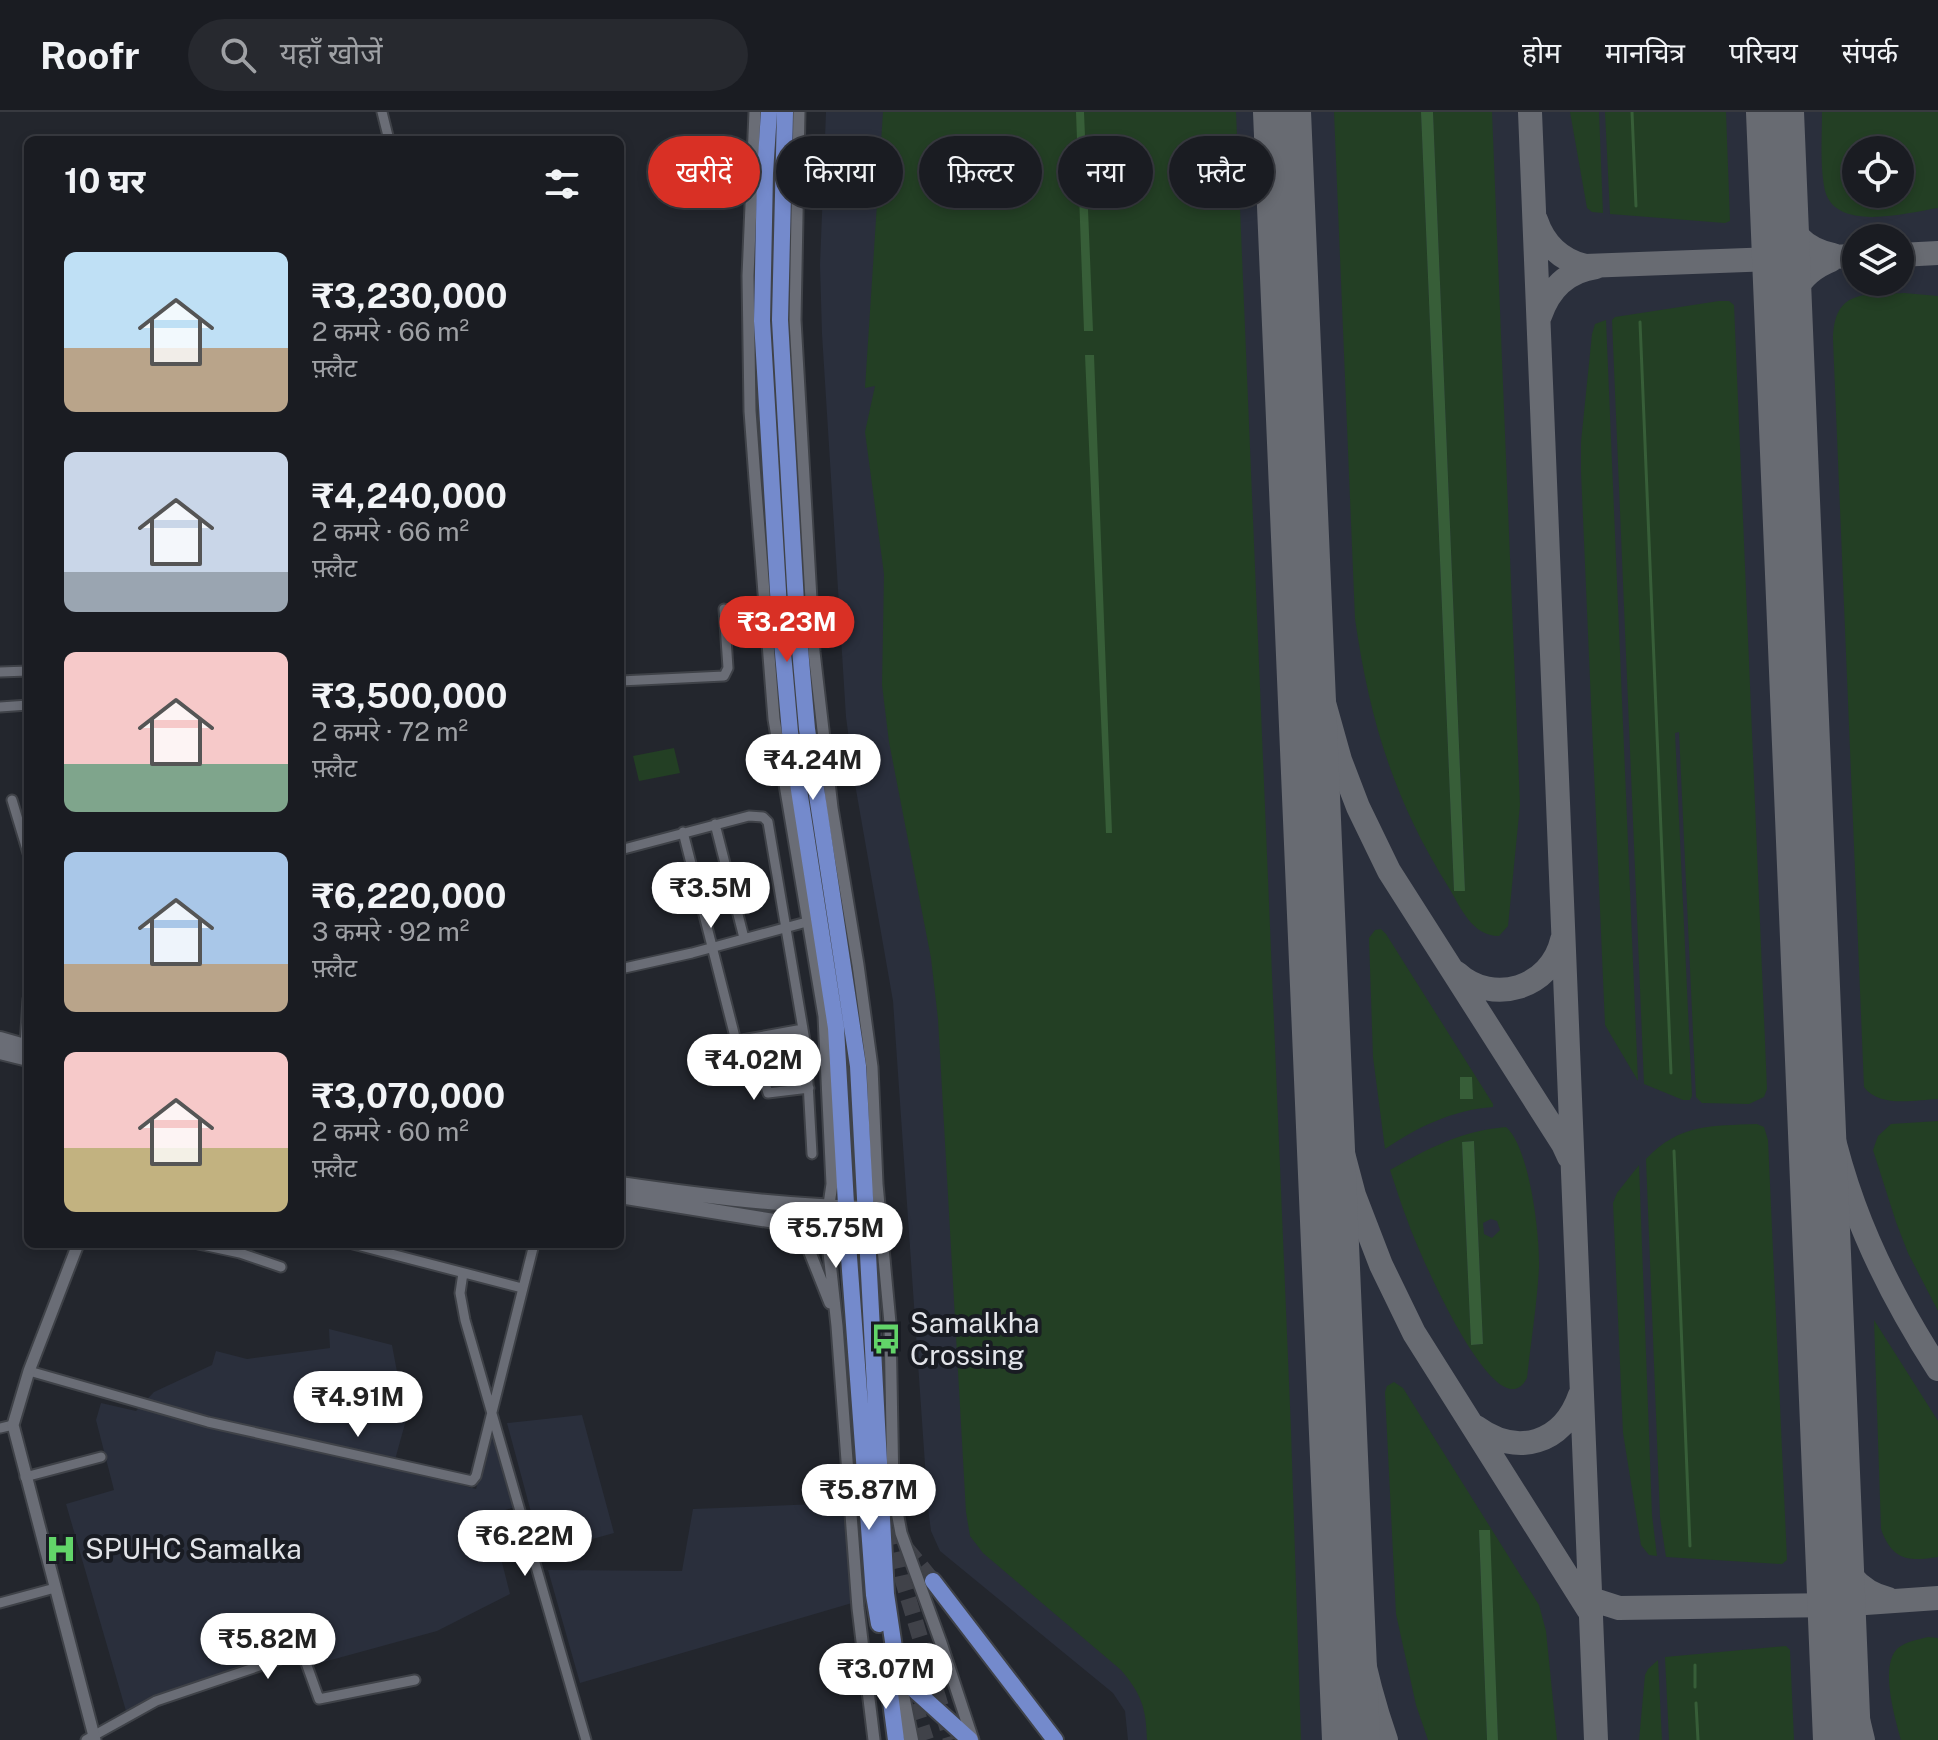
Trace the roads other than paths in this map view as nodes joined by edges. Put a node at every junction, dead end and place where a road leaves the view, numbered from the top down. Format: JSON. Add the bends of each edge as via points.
{"nodes":[{"id":1,"x":382,"y":112,"type":"edge"},
{"id":2,"x":755,"y":112,"type":"edge"},
{"id":3,"x":769,"y":112,"type":"edge"},
{"id":4,"x":785,"y":112,"type":"edge"},
{"id":5,"x":799,"y":112,"type":"edge"},
{"id":6,"x":388,"y":136,"type":"edge"},
{"id":7,"x":724,"y":609,"type":"dead end"},
{"id":8,"x":24,"y":671,"type":"edge"},
{"id":9,"x":0,"y":672,"type":"edge"},
{"id":10,"x":624,"y":681,"type":"edge"},
{"id":11,"x":24,"y":705,"type":"edge"},
{"id":12,"x":0,"y":707,"type":"edge"},
{"id":13,"x":12,"y":800,"type":"dead end"},
{"id":14,"x":715,"y":824,"type":"junction"},
{"id":15,"x":683,"y":832,"type":"junction"},
{"id":16,"x":24,"y":840,"type":"edge"},
{"id":17,"x":624,"y":849,"type":"edge"},
{"id":18,"x":836,"y":916,"type":"junction"},
{"id":19,"x":814,"y":920,"type":"junction"},
{"id":20,"x":786,"y":926,"type":"junction"},
{"id":21,"x":744,"y":938,"type":"junction"},
{"id":22,"x":713,"y":947,"type":"junction"},
{"id":23,"x":624,"y":968,"type":"edge"},
{"id":24,"x":803,"y":1029,"type":"junction"},
{"id":25,"x":0,"y":1039,"type":"edge"},
{"id":26,"x":752,"y":1040,"type":"junction"},
{"id":27,"x":24,"y":1050,"type":"edge"},
{"id":28,"x":24,"y":1051,"type":"edge"},
{"id":29,"x":0,"y":1052,"type":"edge"},
{"id":30,"x":809,"y":1088,"type":"junction"},
{"id":31,"x":812,"y":1154,"type":"dead end"},
{"id":32,"x":624,"y":1185,"type":"edge"},
{"id":33,"x":624,"y":1197,"type":"edge"},
{"id":34,"x":828,"y":1208,"type":"junction"},
{"id":35,"x":847,"y":1208,"type":"junction"},
{"id":36,"x":865,"y":1208,"type":"junction"},
{"id":37,"x":799,"y":1225,"type":"junction"},
{"id":38,"x":826,"y":1225,"type":"junction"},
{"id":39,"x":865,"y":1226,"type":"junction"},
{"id":40,"x":847,"y":1227,"type":"junction"},
{"id":41,"x":76,"y":1248,"type":"edge"},
{"id":42,"x":216,"y":1248,"type":"edge"},
{"id":43,"x":368,"y":1248,"type":"edge"},
{"id":44,"x":533,"y":1248,"type":"edge"},
{"id":45,"x":281,"y":1267,"type":"dead end"},
{"id":46,"x":463,"y":1273,"type":"junction"},
{"id":47,"x":522,"y":1288,"type":"junction"},
{"id":48,"x":837,"y":1326,"type":"junction"},
{"id":49,"x":29,"y":1371,"type":"junction"},
{"id":50,"x":492,"y":1408,"type":"junction"},
{"id":51,"x":13,"y":1425,"type":"junction"},
{"id":52,"x":0,"y":1428,"type":"edge"},
{"id":53,"x":101,"y":1457,"type":"dead end"},
{"id":54,"x":25,"y":1477,"type":"junction"},
{"id":55,"x":933,"y":1581,"type":"tunnel mouth"},
{"id":56,"x":55,"y":1588,"type":"junction"},
{"id":57,"x":0,"y":1603,"type":"edge"},
{"id":58,"x":898,"y":1675,"type":"junction"},
{"id":59,"x":415,"y":1680,"type":"dead end"},
{"id":60,"x":92,"y":1738,"type":"edge"},
{"id":61,"x":586,"y":1740,"type":"edge"},
{"id":62,"x":874,"y":1740,"type":"edge"},
{"id":63,"x":896,"y":1740,"type":"edge"},
{"id":64,"x":911,"y":1740,"type":"edge"},
{"id":65,"x":971,"y":1740,"type":"edge"},
{"id":66,"x":1055,"y":1740,"type":"edge"}],
"edges":[{"from":1,"to":6,"type":"street"},
{"from":2,"to":19,"type":"street","via":[[748,276],[750,411],[774,719]]},
{"from":3,"to":19,"type":"highway","via":[[762,321],[768,431],[790,732]]},
{"from":4,"to":18,"type":"highway","via":[[780,320],[796,603],[807,729]]},
{"from":5,"to":65,"type":"street","via":[[795,320],[813,639],[832,808],[872,1067],[890,1323],[893,1490],[901,1533]]},
{"from":7,"to":10,"type":"street","via":[[724,676]]},
{"from":8,"to":9,"type":"street"},
{"from":11,"to":12,"type":"street"},
{"from":13,"to":16,"type":"street"},
{"from":14,"to":15,"type":"street"},
{"from":14,"to":20,"type":"street","via":[[754,816],[768,822]]},
{"from":14,"to":21,"type":"street"},
{"from":15,"to":17,"type":"street"},
{"from":15,"to":22,"type":"street"},
{"from":18,"to":19,"type":"street"},
{"from":18,"to":36,"type":"highway","via":[[858,1066]]},
{"from":19,"to":20,"type":"street"},
{"from":19,"to":34,"type":"street","via":[[824,1016],[832,1184]]},
{"from":19,"to":35,"type":"highway","via":[[836,1028]]},
{"from":20,"to":21,"type":"street"},
{"from":20,"to":24,"type":"street"},
{"from":21,"to":22,"type":"street"},
{"from":22,"to":23,"type":"street"},
{"from":22,"to":26,"type":"street","via":[[736,1040]]},
{"from":24,"to":26,"type":"street"},
{"from":24,"to":30,"type":"street"},
{"from":25,"to":27,"type":"main road"},
{"from":26,"to":30,"type":"street","via":[[768,1093]]},
{"from":28,"to":29,"type":"main road"},
{"from":30,"to":31,"type":"street"},
{"from":32,"to":34,"type":"main road"},
{"from":33,"to":37,"type":"main road"},
{"from":34,"to":35,"type":"main road"},
{"from":34,"to":38,"type":"street"},
{"from":35,"to":36,"type":"main road"},
{"from":35,"to":40,"type":"highway"},
{"from":36,"to":39,"type":"highway"},
{"from":37,"to":38,"type":"main road"},
{"from":37,"to":48,"type":"street"},
{"from":38,"to":40,"type":"main road"},
{"from":38,"to":48,"type":"street"},
{"from":39,"to":40,"type":"main road"},
{"from":39,"to":58,"type":"highway","via":[[886,1594]]},
{"from":40,"to":63,"type":"highway","via":[[874,1595]]},
{"from":41,"to":49,"type":"street"},
{"from":42,"to":45,"type":"street"},
{"from":43,"to":46,"type":"street"},
{"from":44,"to":47,"type":"street"},
{"from":46,"to":47,"type":"street"},
{"from":46,"to":50,"type":"street","via":[[465,1320]]},
{"from":47,"to":50,"type":"street"},
{"from":48,"to":62,"type":"street","via":[[858,1608]]},
{"from":49,"to":50,"type":"street","via":[[208,1422],[469,1481],[476,1476]]},
{"from":49,"to":51,"type":"street"},
{"from":50,"to":61,"type":"street"},
{"from":51,"to":52,"type":"street"},
{"from":51,"to":54,"type":"street"},
{"from":53,"to":54,"type":"street"},
{"from":54,"to":56,"type":"street"},
{"from":55,"to":66,"type":"highway"},
{"from":56,"to":57,"type":"street"},
{"from":56,"to":60,"type":"street"},
{"from":58,"to":64,"type":"main road"},
{"from":58,"to":65,"type":"highway"},
{"from":59,"to":60,"type":"street","via":[[321,1700],[305,1660],[289,1656],[156,1701]]}]}
